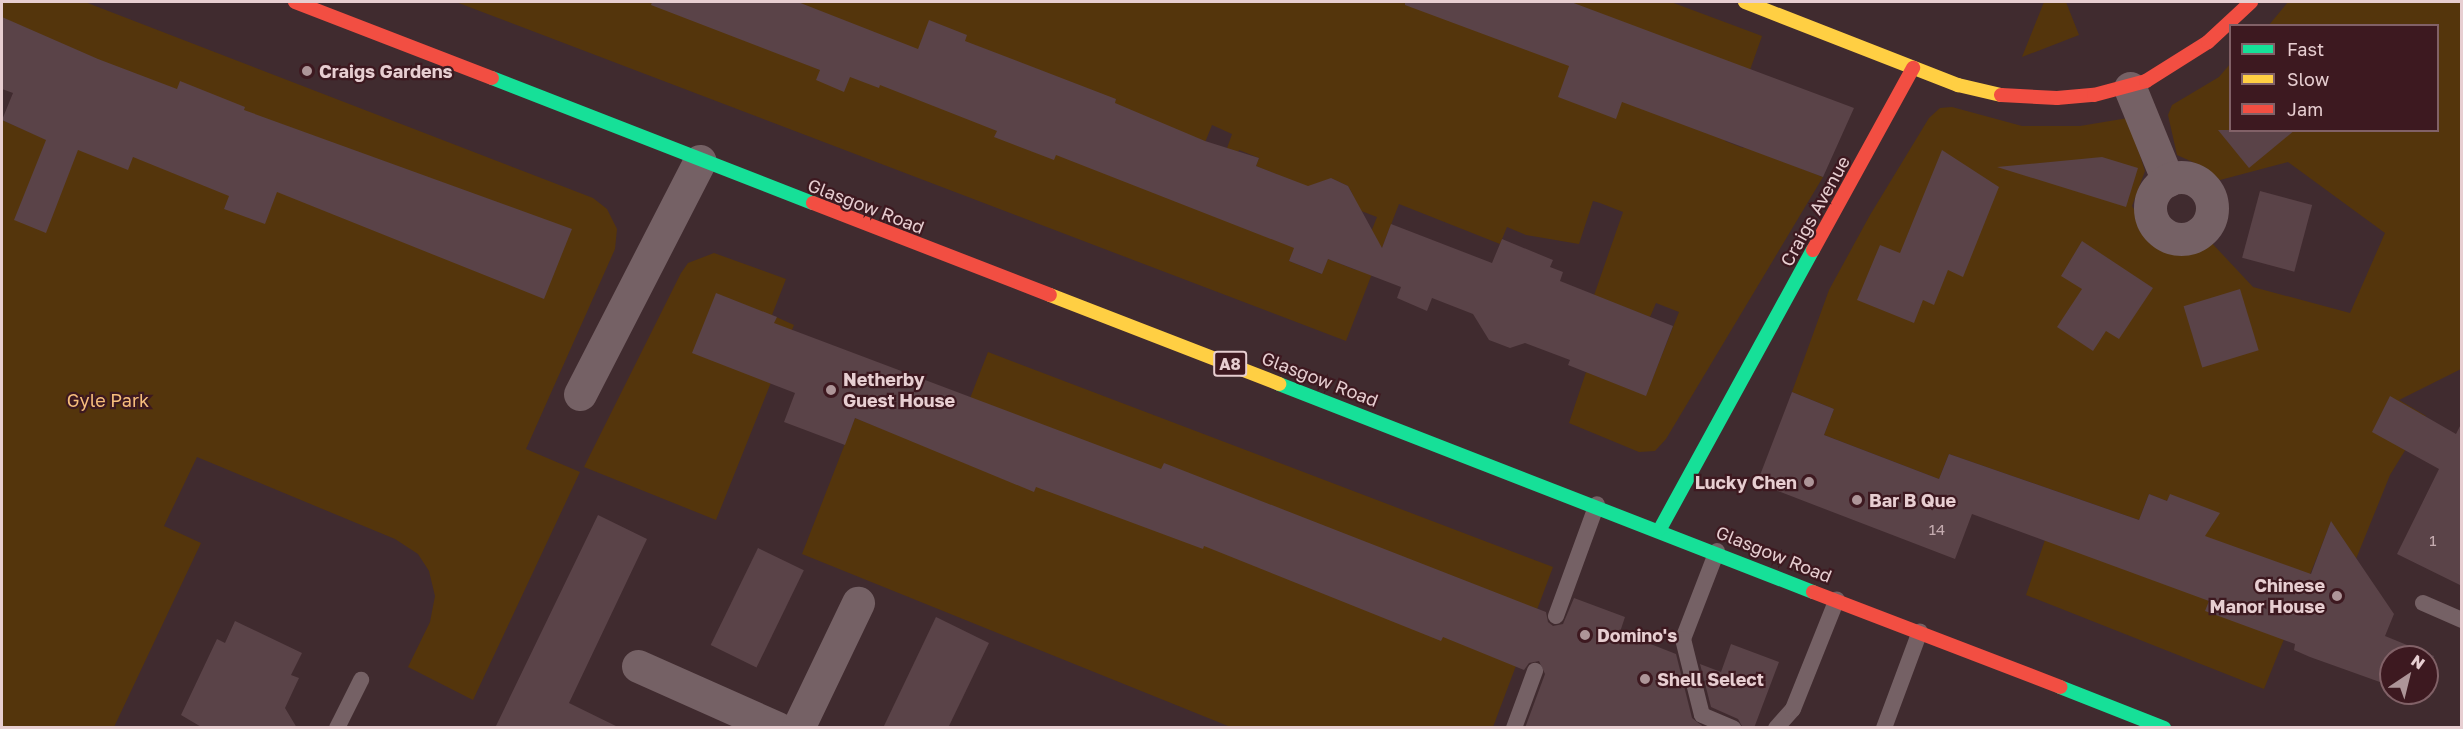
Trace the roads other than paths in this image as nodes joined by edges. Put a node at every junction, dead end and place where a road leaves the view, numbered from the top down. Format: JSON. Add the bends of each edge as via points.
{"nodes":[{"id":1,"x":295,"y":2,"type":"edge"},
{"id":2,"x":1745,"y":2,"type":"edge"},
{"id":3,"x":2251,"y":2,"type":"edge"},
{"id":4,"x":1913,"y":68,"type":"junction"},
{"id":5,"x":2130,"y":88,"type":"junction"},
{"id":6,"x":700,"y":161,"type":"junction"},
{"id":7,"x":2168,"y":181,"type":"dead end"},
{"id":8,"x":580,"y":394,"type":"dead end"},
{"id":9,"x":1597,"y":504,"type":"junction"},
{"id":10,"x":1660,"y":529,"type":"junction"},
{"id":11,"x":1717,"y":551,"type":"junction"},
{"id":12,"x":1837,"y":599,"type":"junction"},
{"id":13,"x":858,"y":603,"type":"dead end"},
{"id":14,"x":2424,"y":603,"type":"dead end"},
{"id":15,"x":1556,"y":616,"type":"dead end"},
{"id":16,"x":2462,"y":620,"type":"edge"},
{"id":17,"x":1920,"y":631,"type":"junction"},
{"id":18,"x":638,"y":666,"type":"dead end"},
{"id":19,"x":1535,"y":671,"type":"dead end"},
{"id":20,"x":361,"y":680,"type":"dead end"},
{"id":21,"x":337,"y":728,"type":"edge"},
{"id":22,"x":777,"y":728,"type":"edge"},
{"id":23,"x":798,"y":728,"type":"edge"},
{"id":24,"x":1514,"y":728,"type":"edge"},
{"id":25,"x":1733,"y":728,"type":"edge"},
{"id":26,"x":1776,"y":728,"type":"edge"},
{"id":27,"x":1884,"y":728,"type":"edge"},
{"id":28,"x":2164,"y":728,"type":"edge"}],
"edges":[{"from":1,"to":6,"type":"main road","name":"Glasgow Road","number":"A8"},
{"from":2,"to":4,"type":"main road"},
{"from":3,"to":5,"type":"main road","via":[[2208,42]]},
{"from":4,"to":5,"type":"main road","via":[[1958,85],[2022,97],[2057,98]]},
{"from":4,"to":10,"type":"main road","name":"Craigs Avenue"},
{"from":5,"to":7,"type":"street"},
{"from":6,"to":8,"type":"street"},
{"from":6,"to":9,"type":"main road","name":"Glasgow Road","number":"A8"},
{"from":9,"to":10,"type":"main road","name":"Glasgow Road","number":"A8"},
{"from":9,"to":15,"type":"lane"},
{"from":10,"to":11,"type":"main road","name":"Glasgow Road","number":"A8"},
{"from":11,"to":12,"type":"main road","name":"Glasgow Road","number":"A8"},
{"from":11,"to":25,"type":"lane","via":[[1683,639],[1702,715]]},
{"from":12,"to":17,"type":"main road","name":"Glasgow Road","number":"A8"},
{"from":12,"to":26,"type":"lane","via":[[1793,709]]},
{"from":13,"to":23,"type":"street"},
{"from":14,"to":16,"type":"lane"},
{"from":17,"to":27,"type":"lane"},
{"from":17,"to":28,"type":"main road","name":"Glasgow Road","number":"A8"},
{"from":18,"to":22,"type":"street"},
{"from":19,"to":24,"type":"lane"},
{"from":20,"to":21,"type":"lane"}]}
